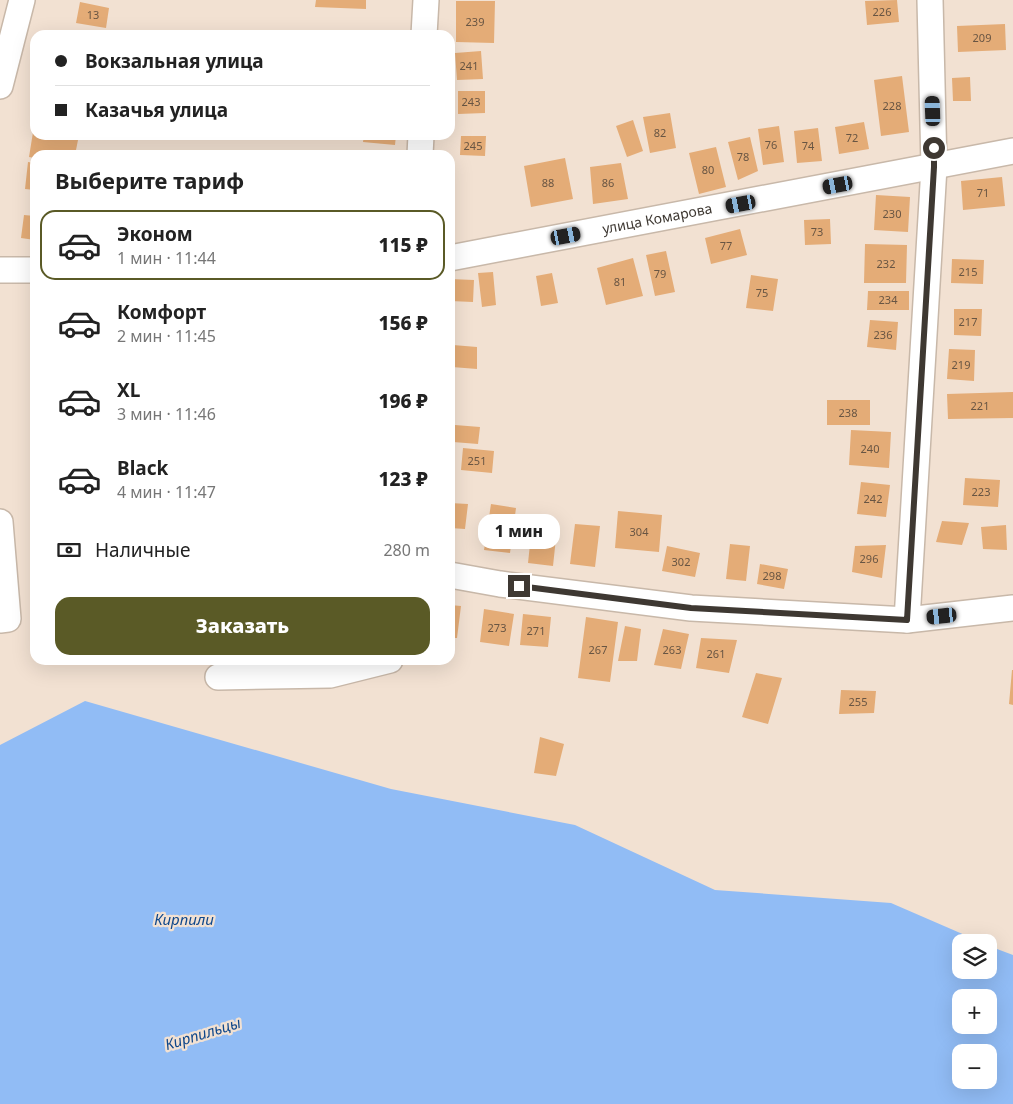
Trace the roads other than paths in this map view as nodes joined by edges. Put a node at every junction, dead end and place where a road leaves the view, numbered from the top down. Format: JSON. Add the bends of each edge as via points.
{"nodes":[{"id":1,"x":22,"y":0,"type":"edge"},
{"id":2,"x":426,"y":0,"type":"edge"},
{"id":3,"x":930,"y":0,"type":"edge"},
{"id":4,"x":424,"y":30,"type":"edge"},
{"id":5,"x":0,"y":86,"type":"edge"},
{"id":6,"x":1013,"y":151,"type":"edge"},
{"id":7,"x":934,"y":167,"type":"junction"},
{"id":8,"x":455,"y":257,"type":"edge"},
{"id":9,"x":0,"y":270,"type":"edge"},
{"id":10,"x":30,"y":270,"type":"edge"},
{"id":11,"x":0,"y":522,"type":"edge"},
{"id":12,"x":455,"y":576,"type":"edge"},
{"id":13,"x":1013,"y":608,"type":"edge"},
{"id":14,"x":0,"y":620,"type":"edge"},
{"id":15,"x":907,"y":620,"type":"junction"},
{"id":16,"x":370,"y":665,"type":"edge"},
{"id":17,"x":218,"y":677,"type":"dead end"}],
"edges":[{"from":1,"to":5,"type":"street"},
{"from":2,"to":4,"type":"street"},
{"from":3,"to":7,"type":"street"},
{"from":6,"to":7,"type":"street","name":"улица Комарова"},
{"from":7,"to":8,"type":"street","name":"улица Комарова"},
{"from":7,"to":15,"type":"street"},
{"from":9,"to":10,"type":"street"},
{"from":11,"to":14,"type":"street","via":[[8,618]]},
{"from":12,"to":15,"type":"street","via":[[691,608]]},
{"from":13,"to":15,"type":"street"},
{"from":16,"to":17,"type":"street","via":[[330,675]]}]}
